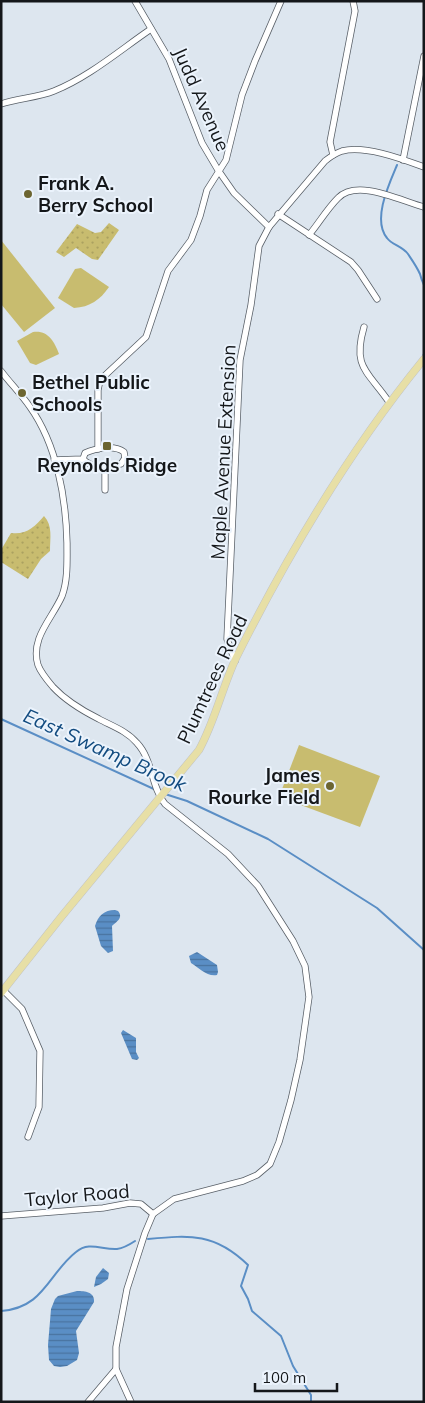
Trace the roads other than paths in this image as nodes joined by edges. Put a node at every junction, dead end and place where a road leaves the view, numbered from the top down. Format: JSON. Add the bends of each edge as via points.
{"nodes":[{"id":1,"x":281,"y":1,"type":"edge"},
{"id":2,"x":353,"y":1,"type":"edge"},
{"id":3,"x":137,"y":2,"type":"edge"},
{"id":4,"x":151,"y":29,"type":"junction"},
{"id":5,"x":424,"y":56,"type":"edge"},
{"id":6,"x":1,"y":104,"type":"edge"},
{"id":7,"x":333,"y":155,"type":"junction"},
{"id":8,"x":403,"y":160,"type":"junction"},
{"id":9,"x":424,"y":167,"type":"edge"},
{"id":10,"x":218,"y":170,"type":"junction"},
{"id":11,"x":424,"y":207,"type":"edge"},
{"id":12,"x":278,"y":214,"type":"junction"},
{"id":13,"x":268,"y":226,"type":"junction"},
{"id":14,"x":309,"y":236,"type":"junction"},
{"id":15,"x":376,"y":299,"type":"dead end"},
{"id":16,"x":364,"y":327,"type":"dead end"},
{"id":17,"x":424,"y":360,"type":"edge"},
{"id":18,"x":1,"y":371,"type":"edge"},
{"id":19,"x":389,"y":402,"type":"junction"},
{"id":20,"x":98,"y":449,"type":"junction"},
{"id":21,"x":83,"y":459,"type":"junction"},
{"id":22,"x":54,"y":460,"type":"junction"},
{"id":23,"x":105,"y":466,"type":"junction"},
{"id":24,"x":105,"y":490,"type":"dead end"},
{"id":25,"x":235,"y":661,"type":"junction"},
{"id":26,"x":160,"y":797,"type":"junction"},
{"id":27,"x":2,"y":992,"type":"edge"},
{"id":28,"x":28,"y":1137,"type":"dead end"},
{"id":29,"x":153,"y":1214,"type":"junction"},
{"id":30,"x":1,"y":1216,"type":"edge"},
{"id":31,"x":116,"y":1369,"type":"junction"},
{"id":32,"x":88,"y":1402,"type":"edge"},
{"id":33,"x":130,"y":1402,"type":"edge"}],
"edges":[{"from":1,"to":10,"type":"street","via":[[245,87],[226,160]]},
{"from":2,"to":7,"type":"street","via":[[355,11],[330,142]]},
{"from":3,"to":4,"type":"street","name":"Judd Avenue"},
{"from":4,"to":6,"type":"street","via":[[65,86]]},
{"from":4,"to":10,"type":"street","name":"Judd Avenue","via":[[169,58],[202,143]]},
{"from":5,"to":8,"type":"street"},
{"from":7,"to":8,"type":"street","via":[[356,150]]},
{"from":7,"to":12,"type":"street","name":"Maple Avenue Extension"},
{"from":8,"to":9,"type":"street"},
{"from":10,"to":13,"type":"street","name":"Judd Avenue","via":[[234,193]]},
{"from":10,"to":20,"type":"street","via":[[207,190],[191,240],[168,270],[146,338],[100,380]]},
{"from":11,"to":14,"type":"street","via":[[361,189],[350,191],[339,196]]},
{"from":12,"to":13,"type":"street","name":"Maple Avenue Extension"},
{"from":12,"to":14,"type":"street"},
{"from":13,"to":25,"type":"street","name":"Maple Avenue Extension","via":[[260,246],[240,360],[227,639]]},
{"from":14,"to":15,"type":"street","via":[[350,262]]},
{"from":16,"to":19,"type":"street","via":[[359,344],[364,370]]},
{"from":17,"to":19,"type":"main road","name":"Plumtrees Road"},
{"from":18,"to":22,"type":"street","via":[[34,413]]},
{"from":19,"to":25,"type":"main road","name":"Plumtrees Road","via":[[348,460],[296,544]]},
{"from":20,"to":21,"type":"street","via":[[85,452]]},
{"from":20,"to":23,"type":"street","via":[[119,448],[124,452],[122,464]]},
{"from":21,"to":22,"type":"street"},
{"from":21,"to":23,"type":"street","via":[[95,466]]},
{"from":22,"to":26,"type":"street","via":[[65,502],[66,572],[62,594],[38,639],[38,666],[54,688],[74,706],[137,742],[147,758]]},
{"from":23,"to":24,"type":"street"},
{"from":25,"to":26,"type":"main road","name":"Plumtrees Road","via":[[198,752]]},
{"from":26,"to":27,"type":"main road","name":"Plumtrees Road"},
{"from":26,"to":29,"type":"street","via":[[170,809],[228,854],[258,886],[305,966],[309,998],[293,1092],[270,1164],[243,1181],[174,1200]]},
{"from":27,"to":28,"type":"street","via":[[22,1009],[40,1051],[39,1107]]},
{"from":29,"to":30,"type":"street","name":"Taylor Road","via":[[140,1204],[130,1202],[103,1208]]},
{"from":29,"to":31,"type":"street","via":[[127,1289],[116,1347]]},
{"from":31,"to":32,"type":"street"},
{"from":31,"to":33,"type":"street"}]}
